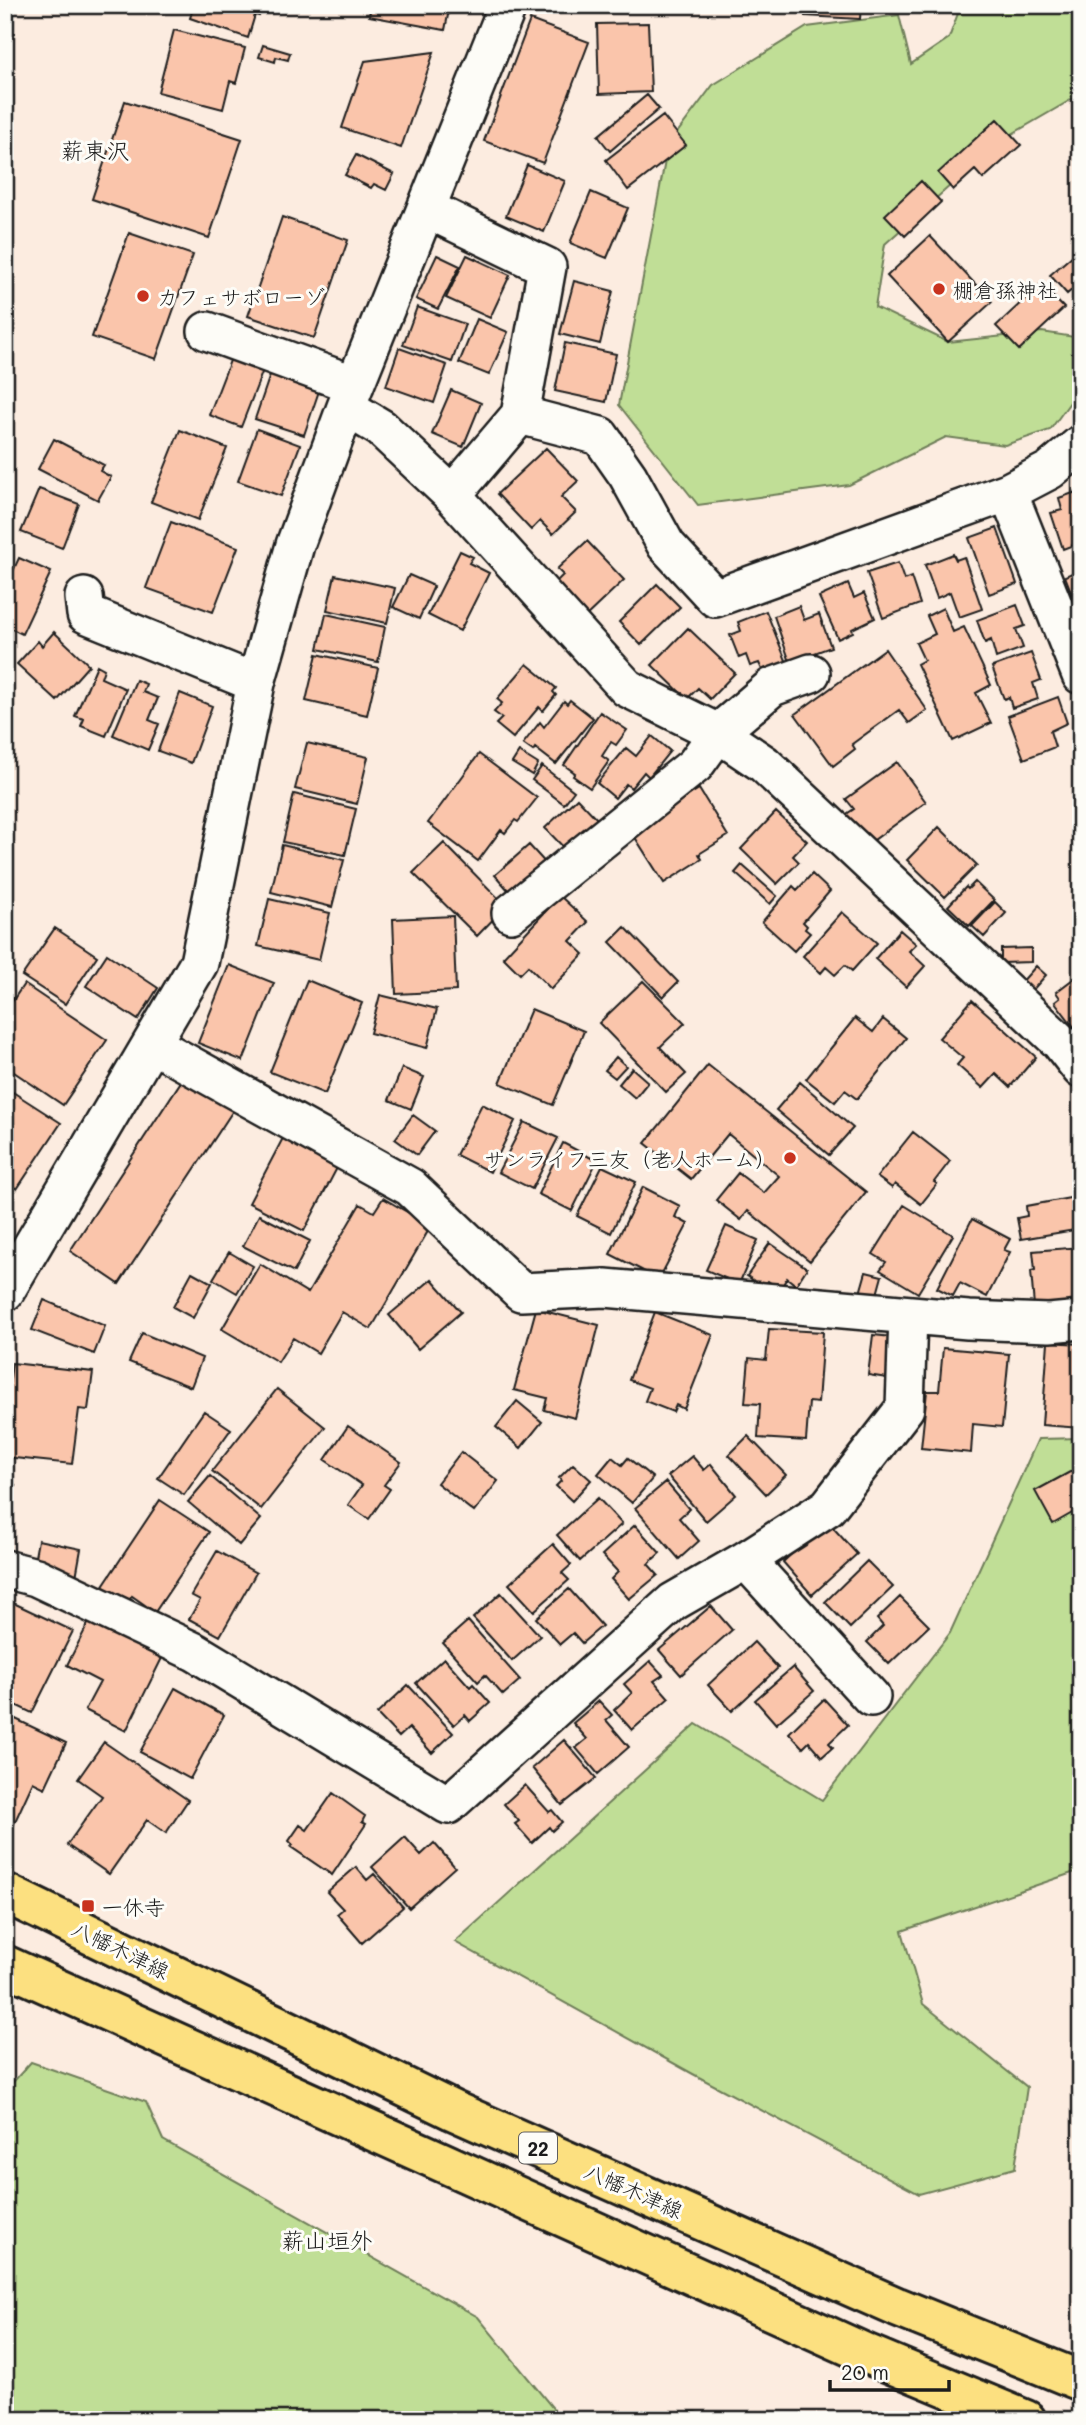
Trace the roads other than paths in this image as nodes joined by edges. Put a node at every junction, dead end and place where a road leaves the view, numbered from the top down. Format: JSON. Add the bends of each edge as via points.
{"nodes":[{"id":1,"x":509,"y":5,"type":"edge"},
{"id":2,"x":426,"y":209,"type":"junction"},
{"id":3,"x":207,"y":331,"type":"dead end"},
{"id":4,"x":351,"y":396,"type":"junction"},
{"id":5,"x":520,"y":415,"type":"junction"},
{"id":6,"x":1081,"y":444,"type":"edge"},
{"id":7,"x":1008,"y":492,"type":"junction"},
{"id":8,"x":453,"y":495,"type":"junction"},
{"id":9,"x":84,"y":597,"type":"dead end"},
{"id":10,"x":811,"y":673,"type":"dead end"},
{"id":11,"x":1081,"y":675,"type":"edge"},
{"id":12,"x":256,"y":683,"type":"junction"},
{"id":13,"x":718,"y":733,"type":"junction"},
{"id":14,"x":511,"y":913,"type":"dead end"},
{"id":15,"x":152,"y":1044,"type":"junction"},
{"id":16,"x":1081,"y":1069,"type":"edge"},
{"id":17,"x":5,"y":1292,"type":"edge"},
{"id":18,"x":908,"y":1315,"type":"junction"},
{"id":19,"x":1081,"y":1320,"type":"edge"},
{"id":20,"x":746,"y":1560,"type":"junction"},
{"id":21,"x":5,"y":1569,"type":"edge"},
{"id":22,"x":871,"y":1697,"type":"dead end"},
{"id":23,"x":5,"y":1893,"type":"edge"},
{"id":24,"x":5,"y":1965,"type":"edge"},
{"id":25,"x":1081,"y":2381,"type":"edge"},
{"id":26,"x":1026,"y":2420,"type":"edge"}],
"edges":[{"from":1,"to":2,"type":"street"},
{"from":2,"to":4,"type":"street"},
{"from":2,"to":5,"type":"street","via":[[547,267]]},
{"from":3,"to":4,"type":"street"},
{"from":4,"to":8,"type":"street"},
{"from":4,"to":12,"type":"street","via":[[295,545]]},
{"from":5,"to":7,"type":"street","via":[[600,436],[666,545],[715,598]]},
{"from":5,"to":8,"type":"street"},
{"from":6,"to":7,"type":"street","via":[[1050,470]]},
{"from":7,"to":11,"type":"street"},
{"from":8,"to":13,"type":"street","via":[[627,688]]},
{"from":9,"to":12,"type":"street","via":[[86,614]]},
{"from":10,"to":13,"type":"street","via":[[772,687]]},
{"from":12,"to":15,"type":"street","via":[[199,963]]},
{"from":13,"to":14,"type":"street","via":[[695,765]]},
{"from":13,"to":16,"type":"street","via":[[764,764],[1060,1042]]},
{"from":15,"to":17,"type":"street"},
{"from":15,"to":18,"type":"street","via":[[410,1187],[522,1292],[605,1288]]},
{"from":18,"to":19,"type":"street","via":[[1049,1323]]},
{"from":18,"to":20,"type":"street","via":[[905,1408],[828,1507]]},
{"from":20,"to":21,"type":"street","via":[[673,1602],[449,1805],[195,1652],[36,1577]]},
{"from":20,"to":22,"type":"street"},
{"from":23,"to":25,"type":"main road","name":"八幡木津線","number":"22","via":[[452,2110],[897,2306]]},
{"from":24,"to":26,"type":"main road","via":[[852,2347]]}]}
